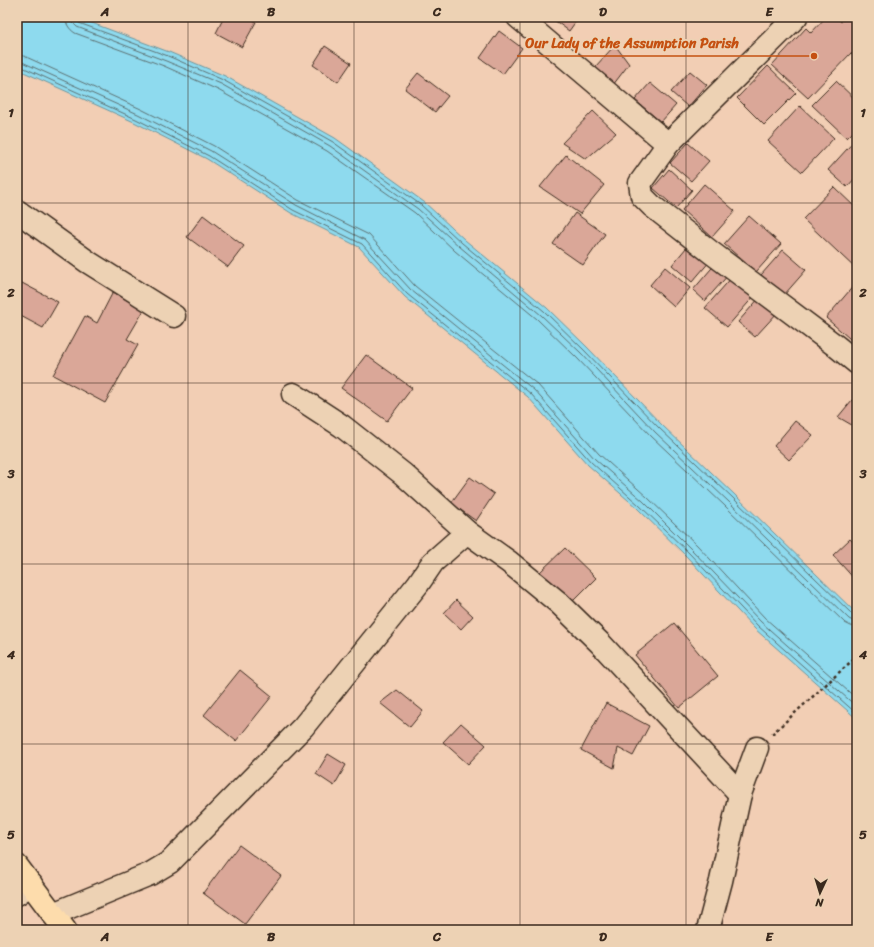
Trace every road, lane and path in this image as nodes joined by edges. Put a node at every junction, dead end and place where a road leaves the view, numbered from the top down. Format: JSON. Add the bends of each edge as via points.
{"nodes":[{"id":1,"x":518,"y":17,"type":"edge"},
{"id":2,"x":796,"y":17,"type":"edge"},
{"id":3,"x":668,"y":144,"type":"junction"},
{"id":4,"x":17,"y":211,"type":"edge"},
{"id":5,"x":174,"y":316,"type":"dead end"},
{"id":6,"x":857,"y":363,"type":"edge"},
{"id":7,"x":293,"y":394,"type":"dead end"},
{"id":8,"x":467,"y":532,"type":"junction"},
{"id":9,"x":857,"y":656,"type":"edge"},
{"id":10,"x":757,"y":748,"type":"joint"},
{"id":11,"x":740,"y":794,"type":"junction"},
{"id":12,"x":17,"y":866,"type":"edge"},
{"id":13,"x":24,"y":889,"type":"edge"},
{"id":14,"x":59,"y":922,"type":"edge"},
{"id":15,"x":708,"y":930,"type":"edge"}],
"edges":[{"from":1,"to":3,"type":"street"},
{"from":2,"to":3,"type":"street"},
{"from":3,"to":6,"type":"street","via":[[640,183],[642,196],[712,254]]},
{"from":4,"to":5,"type":"street","via":[[88,262]]},
{"from":7,"to":8,"type":"street","via":[[342,426],[403,474]]},
{"from":8,"to":11,"type":"street","via":[[510,562],[559,603],[600,643]]},
{"from":8,"to":14,"type":"street","via":[[433,562],[303,727],[170,862]]},
{"from":9,"to":10,"type":"path"},
{"from":10,"to":11,"type":"street"},
{"from":11,"to":15,"type":"street"},
{"from":12,"to":13,"type":"highway"},
{"from":13,"to":14,"type":"highway"}]}
